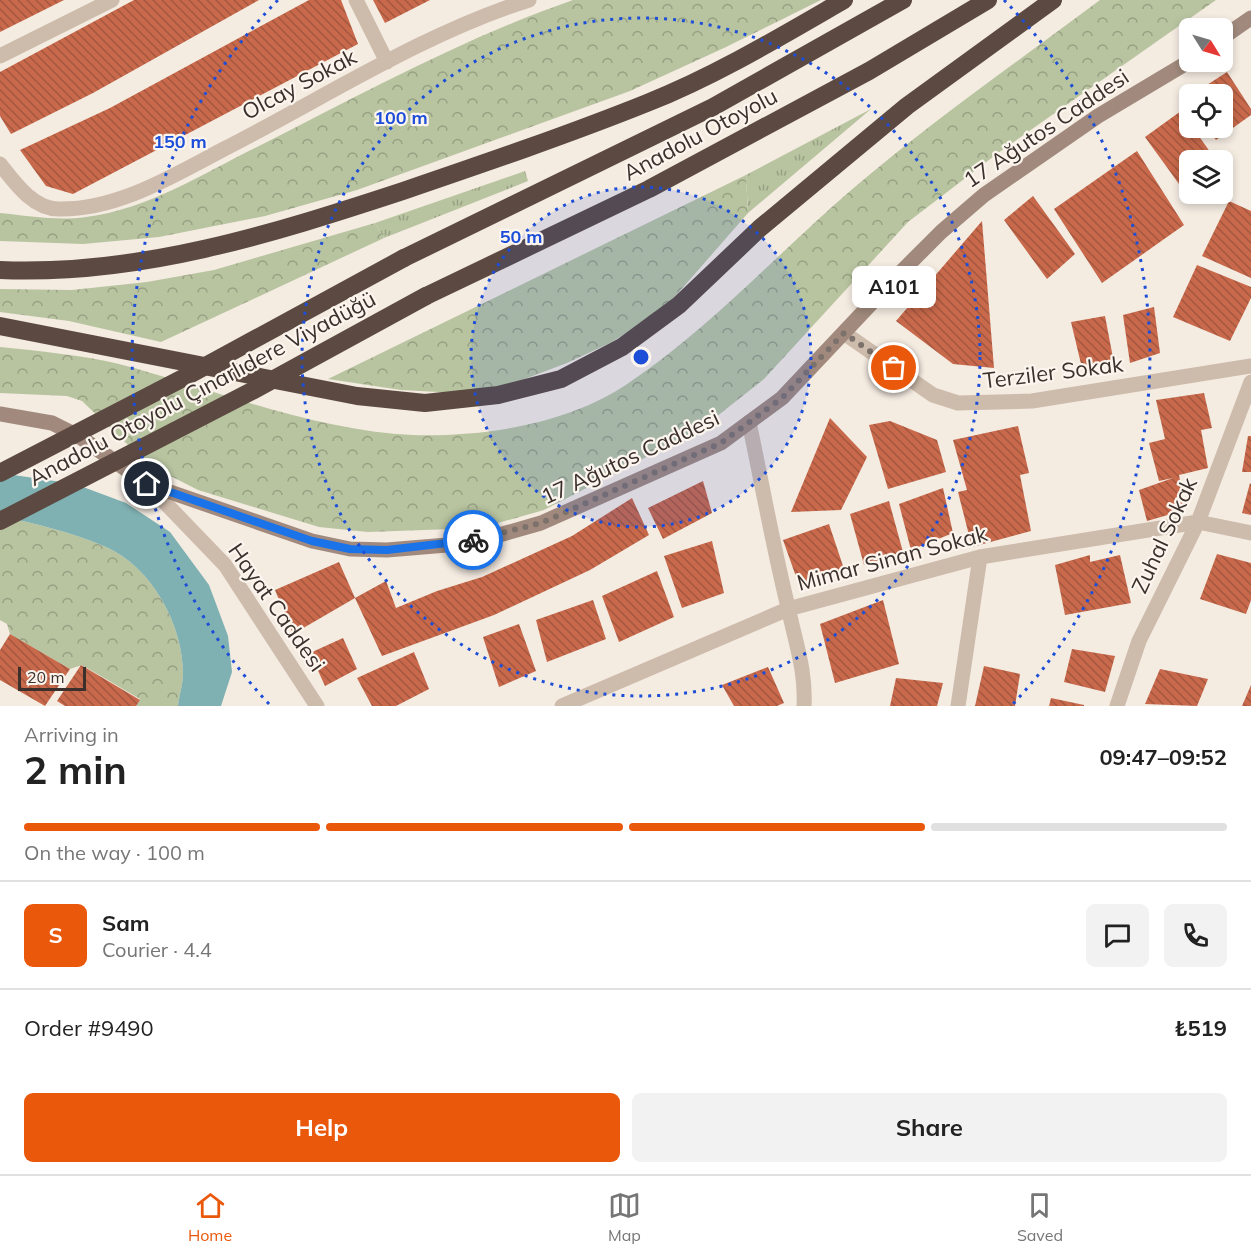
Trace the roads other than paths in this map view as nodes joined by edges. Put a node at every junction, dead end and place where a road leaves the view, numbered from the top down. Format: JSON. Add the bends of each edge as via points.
{"nodes":[{"id":1,"x":111,"y":0,"type":"edge"},
{"id":2,"x":357,"y":0,"type":"edge"},
{"id":3,"x":529,"y":0,"type":"edge"},
{"id":4,"x":844,"y":0,"type":"edge"},
{"id":5,"x":903,"y":0,"type":"edge"},
{"id":6,"x":988,"y":0,"type":"edge"},
{"id":7,"x":1053,"y":0,"type":"edge"},
{"id":8,"x":1251,"y":18,"type":"edge"},
{"id":9,"x":1233,"y":30,"type":"edge"},
{"id":10,"x":0,"y":56,"type":"edge"},
{"id":11,"x":387,"y":62,"type":"junction"},
{"id":12,"x":1179,"y":68,"type":"edge"},
{"id":13,"x":0,"y":164,"type":"edge"},
{"id":14,"x":404,"y":258,"type":"joint"},
{"id":15,"x":0,"y":270,"type":"edge"},
{"id":16,"x":426,"y":296,"type":"joint"},
{"id":17,"x":0,"y":326,"type":"edge"},
{"id":18,"x":844,"y":333,"type":"junction"},
{"id":19,"x":1251,"y":366,"type":"edge"},
{"id":20,"x":1251,"y":381,"type":"edge"},
{"id":21,"x":0,"y":414,"type":"edge"},
{"id":22,"x":749,"y":422,"type":"junction"},
{"id":23,"x":0,"y":473,"type":"edge"},
{"id":24,"x":147,"y":484,"type":"junction"},
{"id":25,"x":0,"y":521,"type":"edge"},
{"id":26,"x":1198,"y":522,"type":"junction"},
{"id":27,"x":1251,"y":533,"type":"edge"},
{"id":28,"x":980,"y":556,"type":"junction"},
{"id":29,"x":788,"y":609,"type":"junction"},
{"id":30,"x":317,"y":706,"type":"edge"},
{"id":31,"x":562,"y":706,"type":"edge"},
{"id":32,"x":804,"y":706,"type":"edge"},
{"id":33,"x":958,"y":706,"type":"edge"},
{"id":34,"x":1117,"y":706,"type":"edge"}],
"edges":[{"from":1,"to":10,"type":"street"},
{"from":2,"to":11,"type":"street"},
{"from":3,"to":11,"type":"street","name":"Olcay Sokak","via":[[470,22]]},
{"from":4,"to":15,"type":"highway","via":[[747,55],[648,103],[330,215],[219,248],[111,267]]},
{"from":5,"to":14,"type":"highway","name":"Anadolu Otoyolu","via":[[713,107]]},
{"from":6,"to":16,"type":"highway","name":"Anadolu Otoyolu","via":[[869,70],[650,189]]},
{"from":7,"to":17,"type":"highway","via":[[907,106],[760,228],[679,306],[622,347],[561,379],[498,395],[425,403],[357,396]]},
{"from":8,"to":9,"type":"street"},
{"from":11,"to":13,"type":"street","name":"Olcay Sokak","via":[[159,182],[96,205],[59,209],[38,204]]},
{"from":12,"to":18,"type":"street","name":"17 Ağutos Caddesi","via":[[1098,116],[984,195],[933,240]]},
{"from":14,"to":23,"type":"highway","name":"Anadolu Otoyolu Çınarlıdere Viyadüğü","bridge":true},
{"from":16,"to":25,"type":"highway","name":"Anadolu Otoyolu Çınarlıdere Viyadüğü","bridge":true},
{"from":18,"to":19,"type":"street","name":"Terziler Sokak","via":[[933,395],[958,403],[1032,401]]},
{"from":18,"to":22,"type":"street","name":"17 Ağutos Caddesi","via":[[782,398]]},
{"from":20,"to":26,"type":"street","name":"Zuhal Sokak"},
{"from":21,"to":24,"type":"street","name":"17 Ağutos Caddesi","via":[[52,423],[80,437]]},
{"from":22,"to":24,"type":"street","name":"17 Ağutos Caddesi","via":[[721,443],[541,523],[492,537],[387,550],[350,549],[312,541]]},
{"from":22,"to":29,"type":"street"},
{"from":24,"to":30,"type":"street","name":"Hayat Caddesi","via":[[225,565]]},
{"from":26,"to":27,"type":"street","name":"Mimar Sinan Sokak"},
{"from":26,"to":28,"type":"street","name":"Mimar Sinan Sokak"},
{"from":26,"to":34,"type":"street","name":"Zuhal Sokak","via":[[1139,641]]},
{"from":28,"to":29,"type":"street","name":"Mimar Sinan Sokak"},
{"from":28,"to":33,"type":"street"},
{"from":29,"to":31,"type":"street","name":"Mimar Sinan Sokak"},
{"from":29,"to":32,"type":"street","via":[[801,656]]}]}
